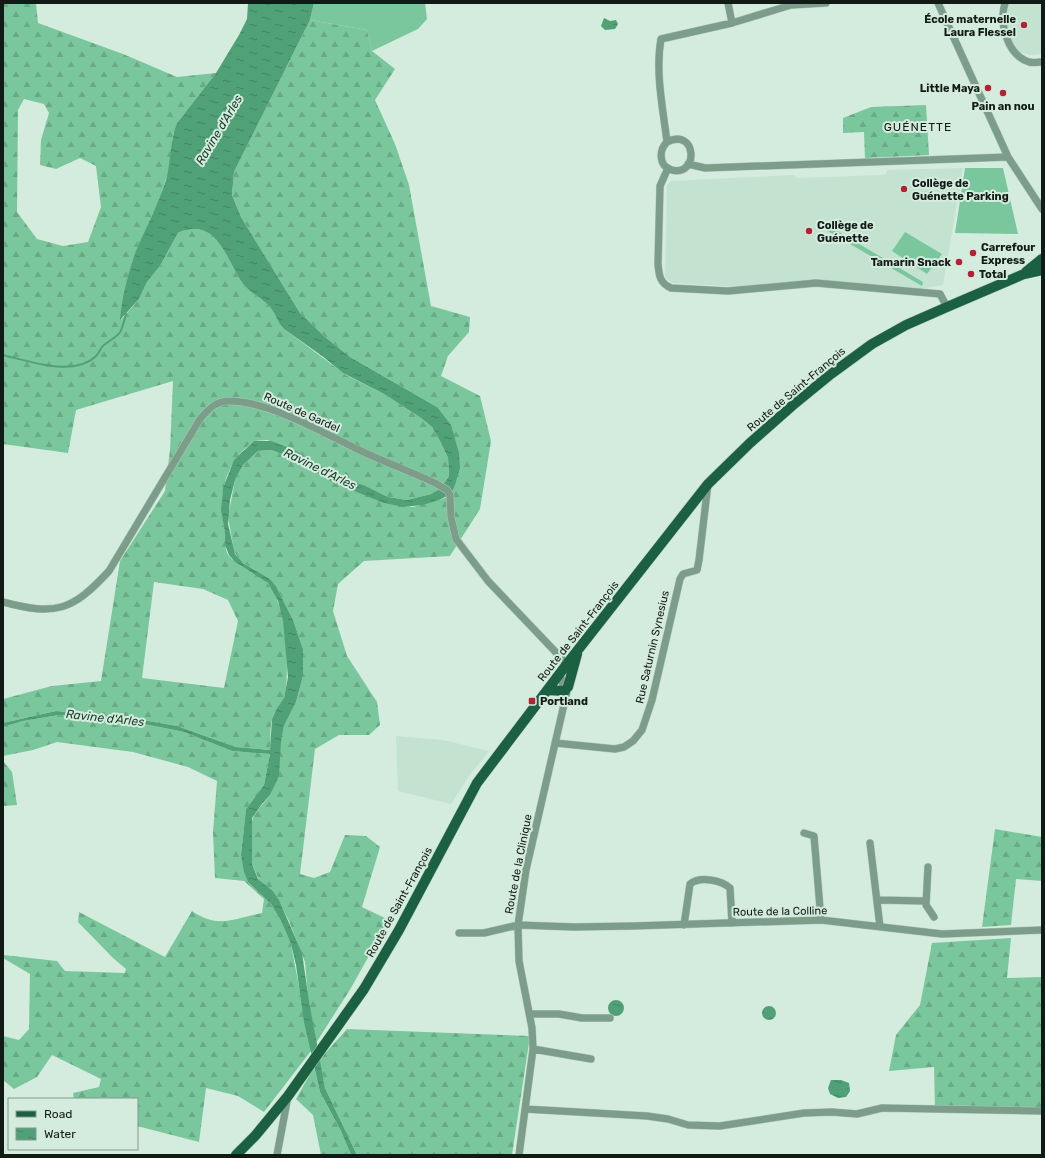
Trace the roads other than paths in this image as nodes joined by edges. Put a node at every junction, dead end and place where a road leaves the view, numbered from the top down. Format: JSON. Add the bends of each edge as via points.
{"nodes":[{"id":1,"x":728,"y":3,"type":"edge"},
{"id":2,"x":826,"y":3,"type":"edge"},
{"id":3,"x":938,"y":3,"type":"edge"},
{"id":4,"x":996,"y":3,"type":"edge"},
{"id":5,"x":1004,"y":3,"type":"edge"},
{"id":6,"x":732,"y":23,"type":"junction"},
{"id":7,"x":1042,"y":62,"type":"edge"},
{"id":8,"x":667,"y":142,"type":"junction"},
{"id":9,"x":1008,"y":158,"type":"junction"},
{"id":10,"x":688,"y":164,"type":"junction"},
{"id":11,"x":668,"y":168,"type":"junction"},
{"id":12,"x":1042,"y":209,"type":"edge"},
{"id":13,"x":1042,"y":259,"type":"edge"},
{"id":14,"x":1042,"y":270,"type":"edge"},
{"id":15,"x":1024,"y":274,"type":"junction"},
{"id":16,"x":947,"y":307,"type":"junction"},
{"id":17,"x":708,"y":484,"type":"junction"},
{"id":18,"x":3,"y":602,"type":"edge"},
{"id":19,"x":578,"y":650,"type":"junction"},
{"id":20,"x":564,"y":669,"type":"junction"},
{"id":21,"x":548,"y":690,"type":"junction"},
{"id":22,"x":566,"y":691,"type":"junction"},
{"id":23,"x":555,"y":743,"type":"junction"},
{"id":24,"x":804,"y":833,"type":"dead end"},
{"id":25,"x":870,"y":843,"type":"dead end"},
{"id":26,"x":928,"y":868,"type":"dead end"},
{"id":27,"x":877,"y":900,"type":"junction"},
{"id":28,"x":926,"y":901,"type":"junction"},
{"id":29,"x":934,"y":917,"type":"dead end"},
{"id":30,"x":821,"y":920,"type":"junction"},
{"id":31,"x":732,"y":923,"type":"junction"},
{"id":32,"x":518,"y":924,"type":"junction"},
{"id":33,"x":684,"y":925,"type":"junction"},
{"id":34,"x":880,"y":928,"type":"junction"},
{"id":35,"x":1042,"y":930,"type":"edge"},
{"id":36,"x":459,"y":933,"type":"dead end"},
{"id":37,"x":530,"y":1014,"type":"junction"},
{"id":38,"x":610,"y":1018,"type":"dead end"},
{"id":39,"x":533,"y":1049,"type":"junction"},
{"id":40,"x":591,"y":1059,"type":"dead end"},
{"id":41,"x":288,"y":1096,"type":"junction"},
{"id":42,"x":525,"y":1109,"type":"junction"},
{"id":43,"x":1042,"y":1111,"type":"edge"},
{"id":44,"x":236,"y":1155,"type":"edge"},
{"id":45,"x":277,"y":1155,"type":"edge"},
{"id":46,"x":519,"y":1155,"type":"edge"}],
"edges":[{"from":1,"to":6,"type":"street"},
{"from":2,"to":6,"type":"street","via":[[791,5]]},
{"from":3,"to":9,"type":"street"},
{"from":4,"to":5,"type":"street"},
{"from":5,"to":7,"type":"street","via":[[1002,23],[1012,50],[1030,62]]},
{"from":6,"to":8,"type":"street","via":[[661,39],[659,66]]},
{"from":8,"to":10,"type":"street","via":[[676,139],[686,143],[692,156]]},
{"from":8,"to":11,"type":"street","via":[[660,155]]},
{"from":9,"to":10,"type":"street","via":[[705,168]]},
{"from":9,"to":12,"type":"street"},
{"from":10,"to":11,"type":"street","via":[[678,170]]},
{"from":11,"to":16,"type":"street","via":[[660,186],[658,264],[663,284],[671,288],[728,291],[816,283],[940,294]]},
{"from":13,"to":15,"type":"main road","name":"Route de Saint-François"},
{"from":14,"to":15,"type":"main road","name":"Route de Saint-François"},
{"from":15,"to":16,"type":"main road","name":"Route de Saint-François"},
{"from":16,"to":17,"type":"main road","name":"Route de Saint-François","via":[[906,325],[845,363],[755,439]]},
{"from":17,"to":19,"type":"main road","name":"Route de Saint-François"},
{"from":17,"to":23,"type":"street","name":"Rue Saturnin Synesius","via":[[697,570],[684,574],[680,579],[652,700],[642,730],[633,741],[615,749]]},
{"from":18,"to":20,"type":"street","name":"Route de Gardel","via":[[49,610],[63,608],[78,600],[109,571],[200,419],[212,406],[220,402],[254,403],[441,486],[450,495],[456,539],[488,581]]},
{"from":19,"to":20,"type":"main road","name":"Route de Saint-François"},
{"from":19,"to":22,"type":"main road"},
{"from":20,"to":21,"type":"main road","name":"Route de Saint-François"},
{"from":20,"to":22,"type":"street","name":"Route de la Clinique"},
{"from":21,"to":22,"type":"main road"},
{"from":21,"to":41,"type":"main road","name":"Route de Saint-François","via":[[477,783],[399,930],[364,989]]},
{"from":22,"to":23,"type":"street","name":"Route de la Clinique"},
{"from":23,"to":32,"type":"street","name":"Route de la Clinique","via":[[526,870]]},
{"from":24,"to":30,"type":"street","via":[[814,836]]},
{"from":25,"to":27,"type":"street"},
{"from":26,"to":28,"type":"street"},
{"from":27,"to":28,"type":"street"},
{"from":27,"to":34,"type":"street"},
{"from":28,"to":29,"type":"street"},
{"from":30,"to":31,"type":"street","name":"Route de la Colline"},
{"from":30,"to":34,"type":"street","name":"Route de la Colline"},
{"from":31,"to":33,"type":"street","name":"Route de la Colline"},
{"from":31,"to":33,"type":"street","via":[[730,888],[717,882],[701,880],[690,884]]},
{"from":32,"to":33,"type":"street","name":"Route de la Colline","via":[[574,927]]},
{"from":32,"to":36,"type":"street","name":"Route de la Colline","via":[[484,933]]},
{"from":32,"to":37,"type":"street","name":"Route de la Clinique","via":[[519,961]]},
{"from":34,"to":35,"type":"street","name":"Route de la Colline","via":[[942,934]]},
{"from":37,"to":38,"type":"street"},
{"from":37,"to":39,"type":"street","name":"Route de la Clinique"},
{"from":39,"to":40,"type":"street"},
{"from":39,"to":42,"type":"street","name":"Route de la Clinique"},
{"from":41,"to":44,"type":"main road","name":"Route de Saint-François"},
{"from":41,"to":45,"type":"street"},
{"from":42,"to":43,"type":"street","via":[[660,1117],[688,1125],[704,1126],[728,1126],[815,1112],[857,1114],[882,1108]]},
{"from":42,"to":46,"type":"street","name":"Route de la Clinique"}]}
